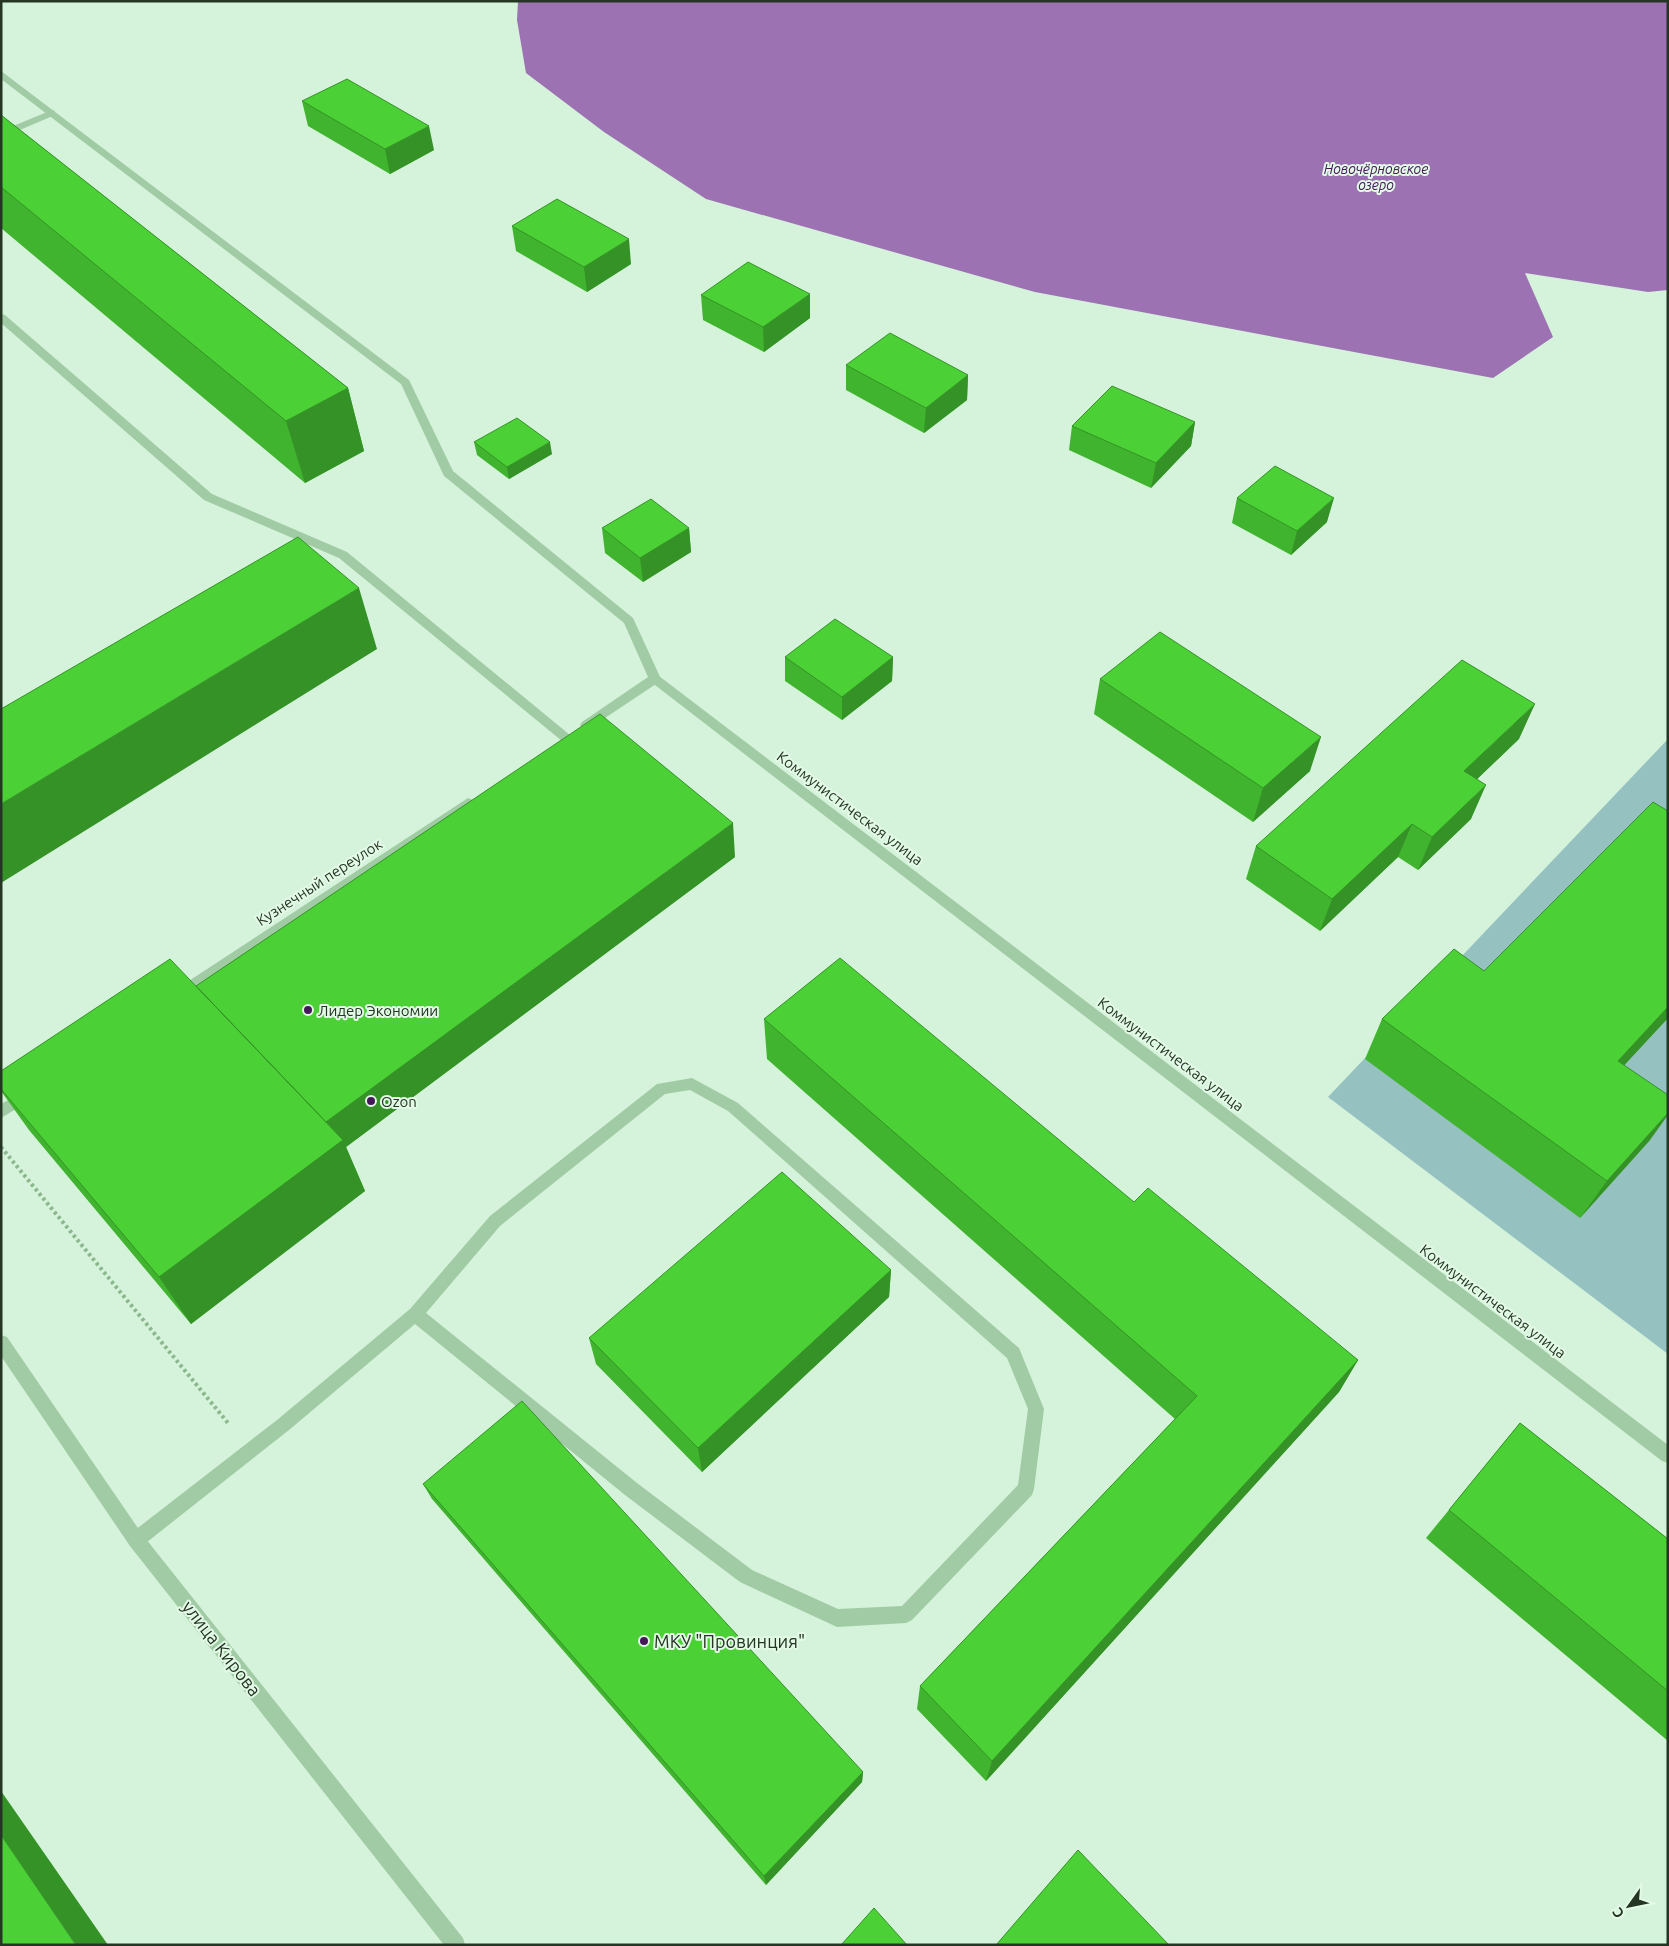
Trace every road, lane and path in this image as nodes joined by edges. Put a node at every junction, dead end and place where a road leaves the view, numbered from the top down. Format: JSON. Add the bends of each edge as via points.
{"nodes":[{"id":1,"x":1,"y":74,"type":"edge"},
{"id":2,"x":52,"y":113,"type":"junction"},
{"id":3,"x":1,"y":135,"type":"edge"},
{"id":4,"x":1,"y":317,"type":"edge"},
{"id":5,"x":343,"y":555,"type":"junction"},
{"id":6,"x":326,"y":565,"type":"edge"},
{"id":7,"x":655,"y":679,"type":"junction"},
{"id":8,"x":483,"y":793,"type":"edge"},
{"id":9,"x":168,"y":1002,"type":"edge"},
{"id":10,"x":34,"y":1090,"type":"edge"},
{"id":11,"x":1,"y":1112,"type":"edge"},
{"id":12,"x":1,"y":1147,"type":"edge"},
{"id":13,"x":415,"y":1314,"type":"junction"},
{"id":14,"x":1,"y":1342,"type":"edge"},
{"id":15,"x":250,"y":1450,"type":"junction"},
{"id":16,"x":1668,"y":1455,"type":"edge"},
{"id":17,"x":136,"y":1540,"type":"junction"},
{"id":18,"x":456,"y":1945,"type":"edge"}],
"edges":[{"from":1,"to":2,"type":"street"},
{"from":2,"to":3,"type":"street"},
{"from":2,"to":7,"type":"street","via":[[405,382],[448,473],[629,621]]},
{"from":4,"to":5,"type":"street","via":[[208,497]]},
{"from":5,"to":6,"type":"street"},
{"from":5,"to":7,"type":"street","via":[[562,741]]},
{"from":7,"to":16,"type":"street","name":"Коммунистическая улица"},
{"from":8,"to":9,"type":"street","name":"Кузнечный переулок"},
{"from":10,"to":11,"type":"street"},
{"from":12,"to":15,"type":"path"},
{"from":13,"to":13,"type":"street","via":[[495,1221],[662,1088],[692,1084],[733,1107],[1013,1353],[1036,1409],[1026,1489],[906,1614],[837,1618],[746,1576],[632,1489]]},
{"from":13,"to":15,"type":"street"},
{"from":14,"to":17,"type":"street","name":"улица Кирова"},
{"from":15,"to":17,"type":"street"},
{"from":17,"to":18,"type":"street","name":"улица Кирова"}]}
